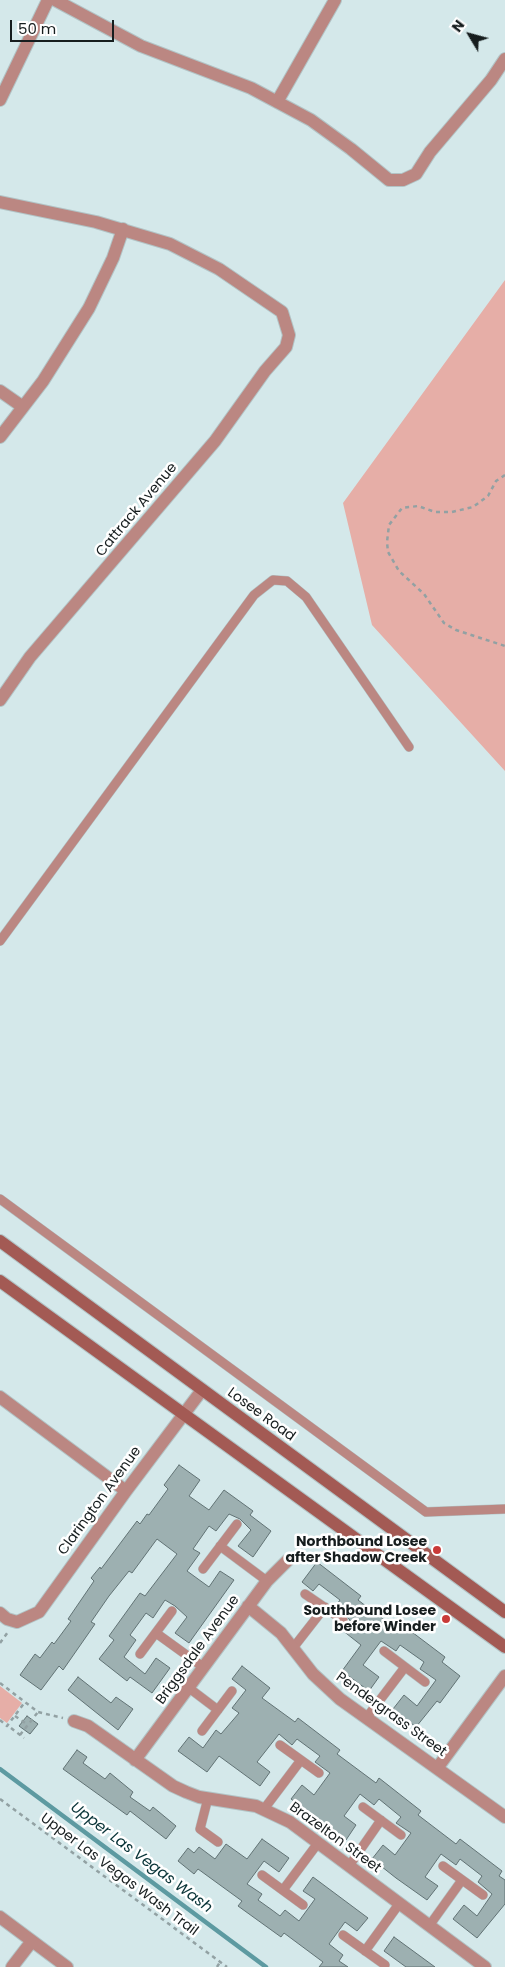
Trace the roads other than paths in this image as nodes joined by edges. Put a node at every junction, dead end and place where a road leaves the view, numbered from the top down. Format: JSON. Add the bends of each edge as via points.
{"nodes":[{"id":1,"x":48,"y":0,"type":"edge"},
{"id":2,"x":55,"y":0,"type":"edge"},
{"id":3,"x":335,"y":0,"type":"edge"},
{"id":4,"x":505,"y":59,"type":"edge"},
{"id":5,"x":1,"y":96,"type":"edge"},
{"id":6,"x":277,"y":102,"type":"junction"},
{"id":7,"x":0,"y":202,"type":"edge"},
{"id":8,"x":123,"y":229,"type":"junction"},
{"id":9,"x":0,"y":391,"type":"edge"},
{"id":10,"x":24,"y":407,"type":"junction"},
{"id":11,"x":0,"y":437,"type":"edge"},
{"id":12,"x":0,"y":700,"type":"edge"},
{"id":13,"x":409,"y":747,"type":"dead end"},
{"id":14,"x":0,"y":941,"type":"edge"},
{"id":15,"x":0,"y":1199,"type":"edge"},
{"id":16,"x":0,"y":1241,"type":"edge"},
{"id":17,"x":0,"y":1280,"type":"edge"},
{"id":18,"x":202,"y":1390,"type":"junction"},
{"id":19,"x":0,"y":1397,"type":"edge"},
{"id":20,"x":183,"y":1415,"type":"junction"},
{"id":21,"x":126,"y":1491,"type":"junction"},
{"id":22,"x":505,"y":1509,"type":"edge"},
{"id":23,"x":237,"y":1524,"type":"dead end"},
{"id":24,"x":220,"y":1546,"type":"junction"},
{"id":25,"x":288,"y":1560,"type":"dead end"},
{"id":26,"x":203,"y":1569,"type":"dead end"},
{"id":27,"x":267,"y":1581,"type":"junction"},
{"id":28,"x":305,"y":1594,"type":"dead end"},
{"id":29,"x":248,"y":1606,"type":"junction"},
{"id":30,"x":325,"y":1607,"type":"junction"},
{"id":31,"x":172,"y":1611,"type":"dead end"},
{"id":32,"x":505,"y":1612,"type":"edge"},
{"id":33,"x":0,"y":1613,"type":"edge"},
{"id":34,"x":343,"y":1620,"type":"dead end"},
{"id":35,"x":156,"y":1633,"type":"junction"},
{"id":36,"x":505,"y":1647,"type":"edge"},
{"id":37,"x":293,"y":1648,"type":"junction"},
{"id":38,"x":384,"y":1651,"type":"dead end"},
{"id":39,"x":140,"y":1654,"type":"dead end"},
{"id":40,"x":203,"y":1667,"type":"junction"},
{"id":41,"x":405,"y":1667,"type":"junction"},
{"id":42,"x":505,"y":1676,"type":"edge"},
{"id":43,"x":425,"y":1682,"type":"dead end"},
{"id":44,"x":188,"y":1688,"type":"junction"},
{"id":45,"x":232,"y":1691,"type":"dead end"},
{"id":46,"x":218,"y":1710,"type":"junction"},
{"id":47,"x":367,"y":1717,"type":"junction"},
{"id":48,"x":74,"y":1721,"type":"road end"},
{"id":49,"x":202,"y":1731,"type":"dead end"},
{"id":50,"x":280,"y":1745,"type":"dead end"},
{"id":51,"x":135,"y":1760,"type":"junction"},
{"id":52,"x":301,"y":1760,"type":"junction"},
{"id":53,"x":438,"y":1767,"type":"junction"},
{"id":54,"x":319,"y":1773,"type":"dead end"},
{"id":55,"x":208,"y":1798,"type":"junction"},
{"id":56,"x":363,"y":1807,"type":"dead end"},
{"id":57,"x":264,"y":1809,"type":"junction"},
{"id":58,"x":505,"y":1817,"type":"edge"},
{"id":59,"x":381,"y":1820,"type":"junction"},
{"id":60,"x":401,"y":1835,"type":"dead end"},
{"id":61,"x":218,"y":1842,"type":"dead end"},
{"id":62,"x":318,"y":1842,"type":"junction"},
{"id":63,"x":349,"y":1866,"type":"junction"},
{"id":64,"x":443,"y":1866,"type":"dead end"},
{"id":65,"x":262,"y":1875,"type":"dead end"},
{"id":66,"x":462,"y":1880,"type":"junction"},
{"id":67,"x":283,"y":1890,"type":"junction"},
{"id":68,"x":483,"y":1895,"type":"dead end"},
{"id":69,"x":399,"y":1904,"type":"junction"},
{"id":70,"x":303,"y":1905,"type":"dead end"},
{"id":71,"x":0,"y":1917,"type":"edge"},
{"id":72,"x":429,"y":1926,"type":"junction"},
{"id":73,"x":343,"y":1935,"type":"dead end"},
{"id":74,"x":32,"y":1941,"type":"junction"},
{"id":75,"x":365,"y":1951,"type":"junction"},
{"id":76,"x":385,"y":1965,"type":"dead end"},
{"id":77,"x":481,"y":1966,"type":"edge"},
{"id":78,"x":12,"y":1967,"type":"edge"},
{"id":79,"x":68,"y":1967,"type":"edge"}],
"edges":[{"from":1,"to":5,"type":"street"},
{"from":2,"to":6,"type":"street","via":[[142,46],[228,78]]},
{"from":3,"to":6,"type":"street"},
{"from":4,"to":6,"type":"street","via":[[416,174],[403,180],[388,180],[325,129]]},
{"from":7,"to":8,"type":"street"},
{"from":8,"to":10,"type":"street","via":[[90,308]]},
{"from":8,"to":12,"type":"street","name":"Cattrack Avenue","via":[[170,244],[219,269],[282,312],[290,335],[286,347],[215,441],[30,657]]},
{"from":9,"to":10,"type":"street"},
{"from":10,"to":11,"type":"street"},
{"from":13,"to":14,"type":"lane","via":[[306,598],[288,581],[273,580],[254,594]]},
{"from":15,"to":22,"type":"lane","via":[[426,1512]]},
{"from":16,"to":18,"type":"main road","name":"Losee Road"},
{"from":17,"to":20,"type":"main road"},
{"from":18,"to":20,"type":"street","name":"Clarington Avenue"},
{"from":18,"to":32,"type":"main road","name":"Losee Road"},
{"from":19,"to":21,"type":"street"},
{"from":20,"to":21,"type":"street","name":"Clarington Avenue"},
{"from":20,"to":36,"type":"main road"},
{"from":21,"to":33,"type":"street","name":"Clarington Avenue","via":[[39,1612],[17,1622]]},
{"from":23,"to":24,"type":"lane"},
{"from":24,"to":26,"type":"lane"},
{"from":24,"to":27,"type":"lane"},
{"from":25,"to":27,"type":"street","name":"Briggsdale Avenue"},
{"from":27,"to":29,"type":"street","name":"Briggsdale Avenue"},
{"from":28,"to":30,"type":"lane"},
{"from":29,"to":37,"type":"street","name":"Pendergrass Street","via":[[281,1633]]},
{"from":29,"to":40,"type":"street","name":"Briggsdale Avenue"},
{"from":30,"to":34,"type":"lane"},
{"from":30,"to":37,"type":"lane"},
{"from":31,"to":35,"type":"lane"},
{"from":35,"to":39,"type":"lane"},
{"from":35,"to":40,"type":"lane"},
{"from":37,"to":47,"type":"street","name":"Pendergrass Street","via":[[326,1688]]},
{"from":38,"to":41,"type":"lane"},
{"from":40,"to":44,"type":"street","name":"Briggsdale Avenue"},
{"from":41,"to":43,"type":"lane"},
{"from":41,"to":47,"type":"lane"},
{"from":42,"to":53,"type":"street"},
{"from":44,"to":46,"type":"lane"},
{"from":44,"to":51,"type":"street","name":"Briggsdale Avenue"},
{"from":45,"to":46,"type":"lane"},
{"from":46,"to":49,"type":"lane"},
{"from":47,"to":53,"type":"street","name":"Pendergrass Street"},
{"from":48,"to":51,"type":"street","name":"Brazelton Street","via":[[88,1726]]},
{"from":50,"to":52,"type":"lane"},
{"from":51,"to":55,"type":"street","name":"Brazelton Street","via":[[173,1786]]},
{"from":52,"to":54,"type":"lane"},
{"from":52,"to":57,"type":"lane"},
{"from":53,"to":58,"type":"street","name":"Pendergrass Street"},
{"from":55,"to":57,"type":"street","name":"Brazelton Street","via":[[242,1802]]},
{"from":55,"to":61,"type":"lane","via":[[200,1828]]},
{"from":56,"to":59,"type":"lane"},
{"from":57,"to":62,"type":"street","name":"Brazelton Street"},
{"from":59,"to":60,"type":"lane"},
{"from":59,"to":63,"type":"lane"},
{"from":62,"to":63,"type":"street","name":"Brazelton Street"},
{"from":62,"to":67,"type":"lane"},
{"from":63,"to":69,"type":"street","name":"Brazelton Street"},
{"from":64,"to":66,"type":"lane"},
{"from":65,"to":67,"type":"lane"},
{"from":66,"to":68,"type":"lane"},
{"from":66,"to":72,"type":"lane"},
{"from":67,"to":70,"type":"lane"},
{"from":69,"to":72,"type":"street","name":"Brazelton Street"},
{"from":69,"to":75,"type":"lane"},
{"from":71,"to":74,"type":"street"},
{"from":72,"to":77,"type":"street","name":"Brazelton Street"},
{"from":73,"to":75,"type":"lane"},
{"from":74,"to":78,"type":"street"},
{"from":74,"to":79,"type":"street"},
{"from":75,"to":76,"type":"lane"}]}
